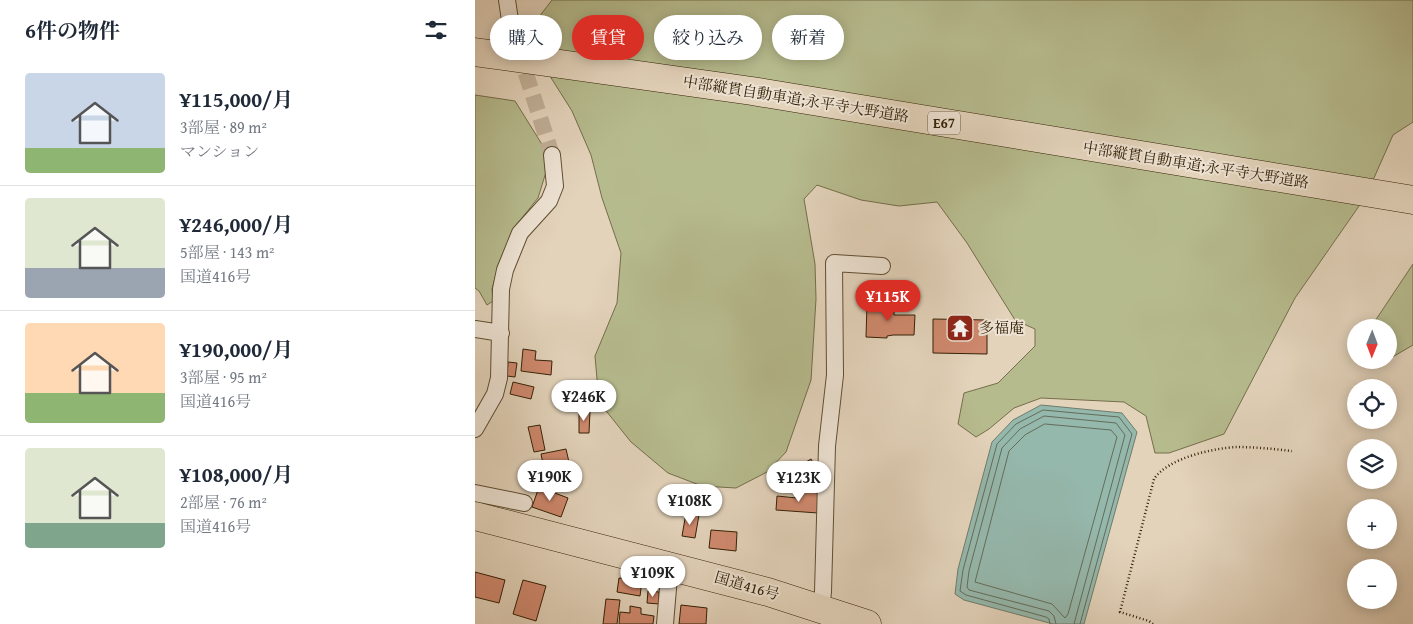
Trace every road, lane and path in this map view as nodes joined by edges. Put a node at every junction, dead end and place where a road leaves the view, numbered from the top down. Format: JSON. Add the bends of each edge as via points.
{"nodes":[{"id":1,"x":507,"y":0,"type":"edge"},
{"id":2,"x":509,"y":15,"type":"tunnel mouth"},
{"id":3,"x":475,"y":52,"type":"edge"},
{"id":4,"x":552,"y":155,"type":"tunnel mouth"},
{"id":5,"x":1413,"y":200,"type":"edge"},
{"id":6,"x":882,"y":266,"type":"dead end"},
{"id":7,"x":475,"y":330,"type":"edge"},
{"id":8,"x":501,"y":333,"type":"junction"},
{"id":9,"x":475,"y":429,"type":"edge"},
{"id":10,"x":1292,"y":451,"type":"dead end"},
{"id":11,"x":475,"y":493,"type":"edge"},
{"id":12,"x":524,"y":503,"type":"dead end"},
{"id":13,"x":475,"y":516,"type":"edge"},
{"id":14,"x":670,"y":565,"type":"junction"},
{"id":15,"x":828,"y":615,"type":"edge"},
{"id":16,"x":665,"y":624,"type":"edge"},
{"id":17,"x":867,"y":624,"type":"edge"},
{"id":18,"x":1153,"y":624,"type":"edge"}],
"edges":[{"from":1,"to":2,"type":"street"},
{"from":3,"to":5,"type":"highway","name":"中部縦貫自動車道;永平寺大野道路","number":"E67","via":[[752,91]]},
{"from":4,"to":8,"type":"street","via":[[555,186],[549,201],[520,233],[505,270],[501,290]]},
{"from":6,"to":15,"type":"street","via":[[834,263],[835,375],[827,446]]},
{"from":7,"to":8,"type":"street"},
{"from":8,"to":9,"type":"street","via":[[495,394]]},
{"from":10,"to":18,"type":"path","via":[[1237,447],[1203,453],[1159,470],[1120,612]]},
{"from":11,"to":12,"type":"street"},
{"from":13,"to":14,"type":"highway","name":"国道416号"},
{"from":14,"to":15,"type":"highway","name":"国道416号"},
{"from":14,"to":16,"type":"street"},
{"from":15,"to":17,"type":"highway","name":"国道416号"}]}
